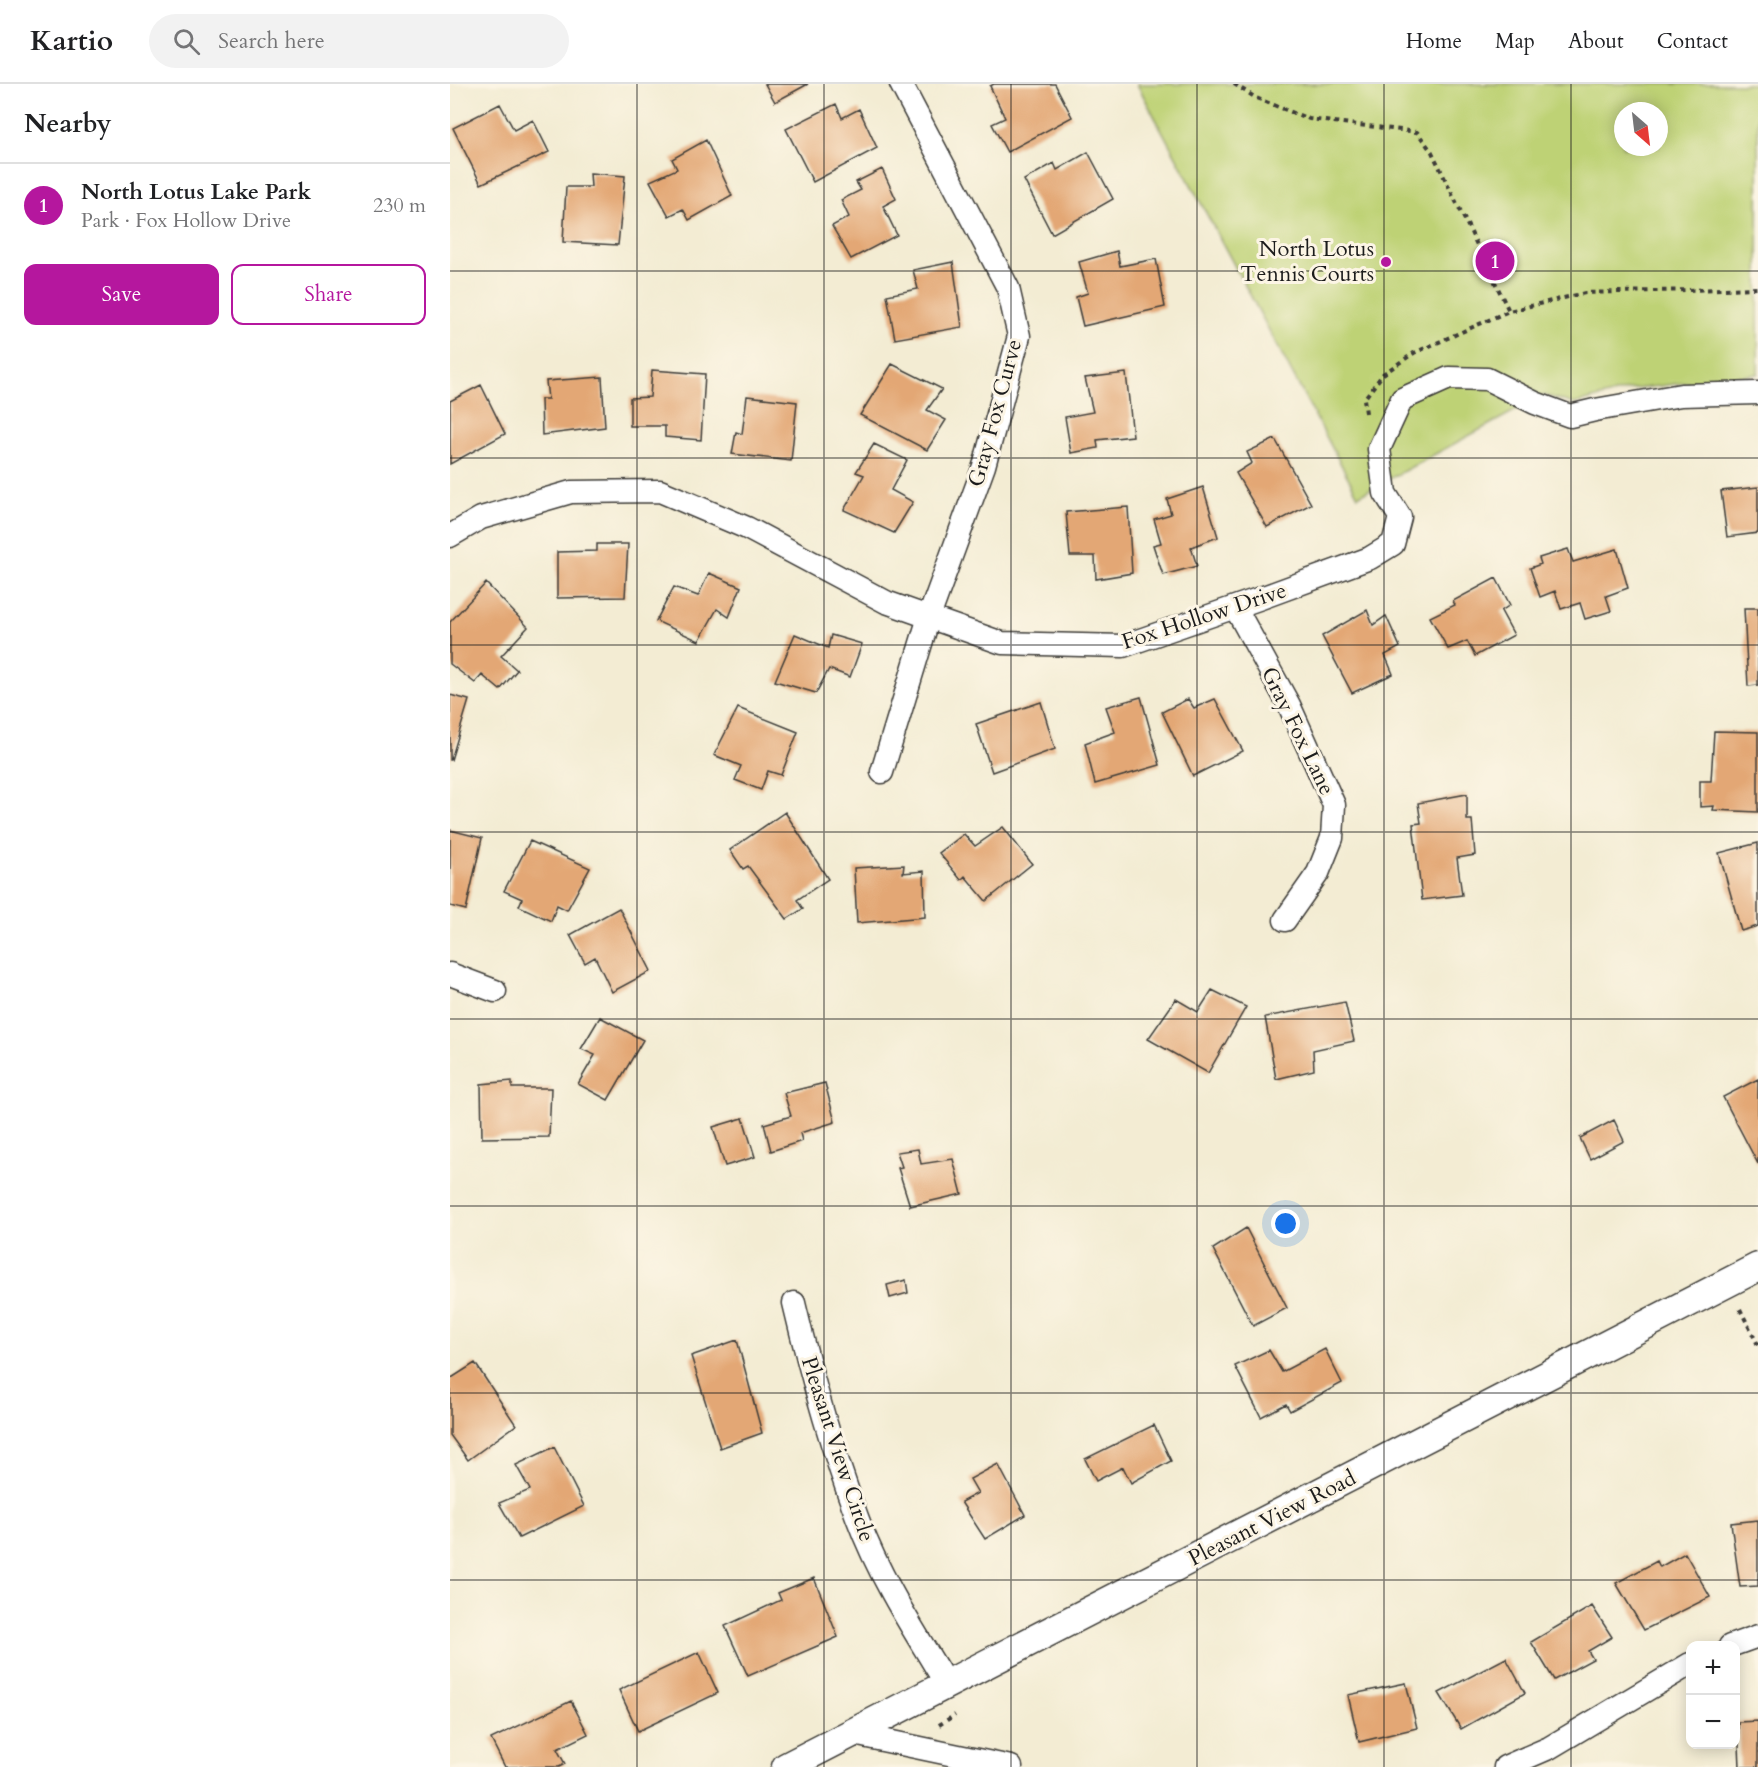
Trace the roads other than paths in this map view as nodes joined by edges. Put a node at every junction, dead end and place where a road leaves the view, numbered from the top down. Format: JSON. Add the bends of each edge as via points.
{"nodes":[{"id":1,"x":901,"y":84,"type":"edge"},
{"id":2,"x":1758,"y":393,"type":"edge"},
{"id":3,"x":450,"y":536,"type":"edge"},
{"id":4,"x":1235,"y":607,"type":"junction"},
{"id":5,"x":928,"y":617,"type":"junction"},
{"id":6,"x":882,"y":772,"type":"dead end"},
{"id":7,"x":1285,"y":920,"type":"dead end"},
{"id":8,"x":450,"y":974,"type":"edge"},
{"id":9,"x":495,"y":991,"type":"dead end"},
{"id":10,"x":1758,"y":1267,"type":"edge"},
{"id":11,"x":794,"y":1302,"type":"dead end"},
{"id":12,"x":1758,"y":1636,"type":"edge"},
{"id":13,"x":1740,"y":1642,"type":"edge"},
{"id":14,"x":1686,"y":1666,"type":"edge"},
{"id":15,"x":947,"y":1685,"type":"junction"},
{"id":16,"x":849,"y":1733,"type":"junction"},
{"id":17,"x":786,"y":1767,"type":"edge"},
{"id":18,"x":1011,"y":1767,"type":"edge"},
{"id":19,"x":1505,"y":1767,"type":"edge"}],
"edges":[{"from":1,"to":5,"type":"street","name":"Gray Fox Curve","via":[[1008,288],[1019,336],[984,466]]},
{"from":2,"to":4,"type":"street","name":"Fox Hollow Drive","via":[[1681,395],[1570,416],[1535,404],[1487,379],[1449,378],[1402,399],[1379,449],[1385,493],[1400,517],[1393,544],[1370,558]]},
{"from":3,"to":5,"type":"street","name":"Fox Hollow Drive","via":[[481,518],[571,492],[660,491],[747,528],[886,602]]},
{"from":4,"to":5,"type":"street","name":"Fox Hollow Drive","via":[[1123,646],[1002,643]]},
{"from":4,"to":7,"type":"street","name":"Gray Fox Lane","via":[[1289,705],[1334,805],[1332,838],[1318,873]]},
{"from":5,"to":6,"type":"street","name":"Gray Fox Curve"},
{"from":8,"to":9,"type":"street"},
{"from":10,"to":15,"type":"street","name":"Pleasant View Road"},
{"from":11,"to":15,"type":"street","name":"Pleasant View Circle","via":[[812,1378],[857,1518],[891,1592]]},
{"from":12,"to":13,"type":"street"},
{"from":14,"to":19,"type":"street","via":[[1549,1748]]},
{"from":15,"to":16,"type":"street","name":"Pleasant View Road"},
{"from":16,"to":17,"type":"street","name":"Pleasant View Road"},
{"from":16,"to":18,"type":"street"}]}
